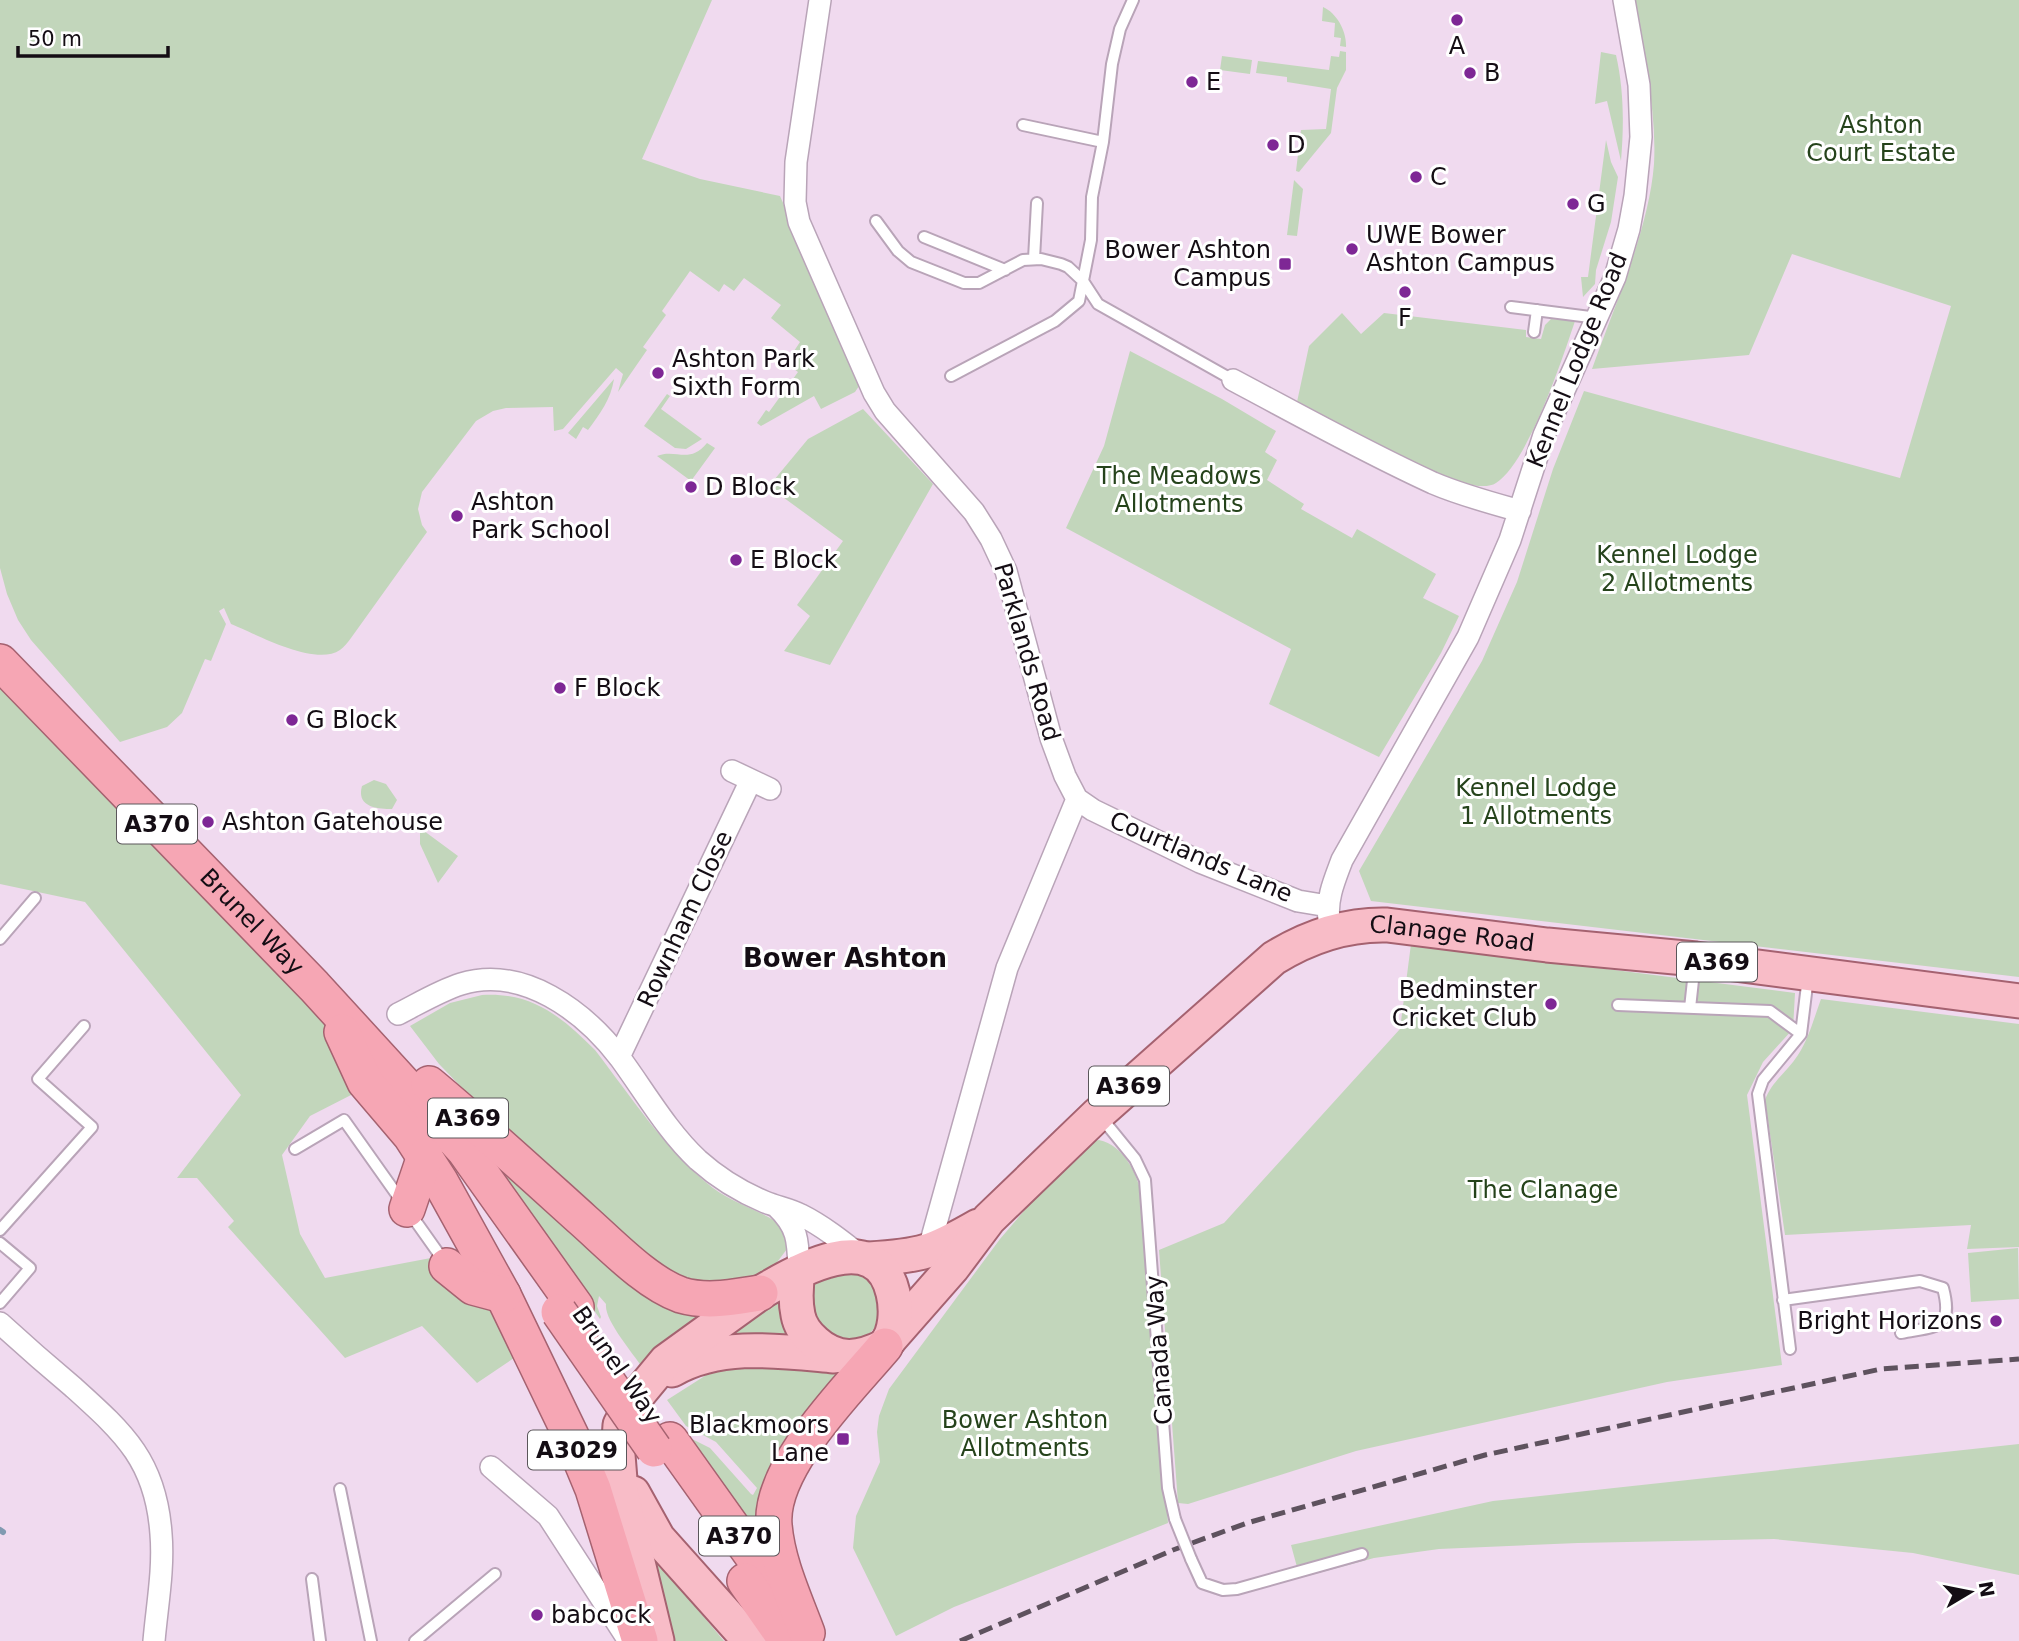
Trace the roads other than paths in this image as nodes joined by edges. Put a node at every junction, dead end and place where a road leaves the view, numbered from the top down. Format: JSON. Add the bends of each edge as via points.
{"nodes":[{"id":1,"x":820,"y":0,"type":"edge"},
{"id":2,"x":1133,"y":0,"type":"edge"},
{"id":3,"x":1624,"y":0,"type":"edge"},
{"id":4,"x":1023,"y":125,"type":"dead end"},
{"id":5,"x":1104,"y":142,"type":"junction"},
{"id":6,"x":1037,"y":203,"type":"dead end"},
{"id":7,"x":876,"y":221,"type":"dead end"},
{"id":8,"x":924,"y":237,"type":"dead end"},
{"id":9,"x":1034,"y":259,"type":"junction"},
{"id":10,"x":1005,"y":270,"type":"junction"},
{"id":11,"x":1083,"y":281,"type":"junction"},
{"id":12,"x":1511,"y":307,"type":"dead end"},
{"id":13,"x":1537,"y":310,"type":"junction"},
{"id":14,"x":1598,"y":318,"type":"junction"},
{"id":15,"x":1534,"y":332,"type":"dead end"},
{"id":16,"x":951,"y":376,"type":"dead end"},
{"id":17,"x":1233,"y":380,"type":"joint"},
{"id":18,"x":1520,"y":511,"type":"junction"},
{"id":19,"x":0,"y":662,"type":"edge"},
{"id":20,"x":751,"y":780,"type":"dead end"},
{"id":21,"x":1077,"y":799,"type":"junction"},
{"id":22,"x":35,"y":898,"type":"dead end"},
{"id":23,"x":1330,"y":919,"type":"junction"},
{"id":24,"x":0,"y":939,"type":"edge"},
{"id":25,"x":1696,"y":960,"type":"junction"},
{"id":26,"x":1809,"y":974,"type":"junction"},
{"id":27,"x":320,"y":992,"type":"junction"},
{"id":28,"x":2019,"y":1001,"type":"edge"},
{"id":29,"x":1618,"y":1005,"type":"dead end"},
{"id":30,"x":1690,"y":1008,"type":"junction"},
{"id":31,"x":398,"y":1014,"type":"dead end"},
{"id":32,"x":84,"y":1026,"type":"dead end"},
{"id":33,"x":1801,"y":1034,"type":"junction"},
{"id":34,"x":619,"y":1057,"type":"junction"},
{"id":35,"x":1098,"y":1114,"type":"junction"},
{"id":36,"x":295,"y":1149,"type":"dead end"},
{"id":37,"x":425,"y":1156,"type":"junction"},
{"id":38,"x":777,"y":1207,"type":"junction"},
{"id":39,"x":407,"y":1209,"type":"junction"},
{"id":40,"x":989,"y":1219,"type":"junction"},
{"id":41,"x":0,"y":1230,"type":"edge"},
{"id":42,"x":0,"y":1243,"type":"edge"},
{"id":43,"x":928,"y":1252,"type":"junction"},
{"id":44,"x":865,"y":1258,"type":"junction"},
{"id":45,"x":447,"y":1266,"type":"joint"},
{"id":46,"x":799,"y":1272,"type":"junction"},
{"id":47,"x":760,"y":1293,"type":"junction"},
{"id":48,"x":503,"y":1295,"type":"junction"},
{"id":49,"x":1783,"y":1300,"type":"junction"},
{"id":50,"x":0,"y":1303,"type":"edge"},
{"id":51,"x":0,"y":1324,"type":"edge"},
{"id":52,"x":1901,"y":1333,"type":"dead end"},
{"id":53,"x":887,"y":1344,"type":"junction"},
{"id":54,"x":1790,"y":1349,"type":"dead end"},
{"id":55,"x":834,"y":1356,"type":"junction"},
{"id":56,"x":646,"y":1386,"type":"junction"},
{"id":57,"x":618,"y":1455,"type":"junction"},
{"id":58,"x":491,"y":1467,"type":"dead end"},
{"id":59,"x":340,"y":1489,"type":"dead end"},
{"id":60,"x":1362,"y":1554,"type":"dead end"},
{"id":61,"x":495,"y":1574,"type":"dead end"},
{"id":62,"x":312,"y":1580,"type":"dead end"},
{"id":63,"x":803,"y":1638,"type":"edge"},
{"id":64,"x":154,"y":1641,"type":"edge"},
{"id":65,"x":320,"y":1641,"type":"edge"},
{"id":66,"x":371,"y":1641,"type":"edge"},
{"id":67,"x":415,"y":1641,"type":"edge"},
{"id":68,"x":629,"y":1641,"type":"edge"},
{"id":69,"x":640,"y":1641,"type":"edge"},
{"id":70,"x":657,"y":1641,"type":"edge"},
{"id":71,"x":750,"y":1641,"type":"edge"}],
"edges":[{"from":1,"to":21,"type":"street","name":"Parklands Road","via":[[796,162],[799,222],[880,402],[974,512],[998,553],[1051,738]]},
{"from":2,"to":5,"type":"lane","via":[[1116,45]]},
{"from":3,"to":14,"type":"street","name":"Kennel Lodge Road","via":[[1639,85],[1641,137],[1629,229]]},
{"from":4,"to":5,"type":"lane"},
{"from":5,"to":11,"type":"lane","via":[[1091,197],[1091,240]]},
{"from":6,"to":9,"type":"lane"},
{"from":7,"to":10,"type":"lane","via":[[911,262],[964,283],[979,283]]},
{"from":8,"to":10,"type":"lane"},
{"from":9,"to":10,"type":"lane"},
{"from":9,"to":11,"type":"lane","via":[[1061,264]]},
{"from":11,"to":16,"type":"lane","via":[[1079,301],[1064,315]]},
{"from":11,"to":17,"type":"lane","via":[[1098,304]]},
{"from":12,"to":13,"type":"lane"},
{"from":13,"to":14,"type":"lane"},
{"from":13,"to":15,"type":"lane"},
{"from":14,"to":18,"type":"street","name":"Kennel Lodge Road","via":[[1544,435]]},
{"from":17,"to":18,"type":"street","via":[[1435,483]]},
{"from":18,"to":23,"type":"street","name":"Kennel Lodge Road","via":[[1468,637],[1342,860]]},
{"from":19,"to":27,"type":"highway","name":"Brunel Way","number":"A370"},
{"from":20,"to":34,"type":"street","name":"Rownham Close"},
{"from":21,"to":23,"type":"street","name":"Courtlands Lane","via":[[1175,851],[1298,901]]},
{"from":21,"to":43,"type":"street","via":[[1007,968]]},
{"from":22,"to":24,"type":"lane"},
{"from":23,"to":25,"type":"main road","name":"Clanage Road","number":"A369"},
{"from":23,"to":35,"type":"main road","name":"Clanage Road","number":"A369","via":[[1274,958]]},
{"from":25,"to":26,"type":"main road","name":"Clanage Road","number":"A369"},
{"from":25,"to":30,"type":"lane"},
{"from":26,"to":28,"type":"main road","name":"Clanage Road","number":"A369"},
{"from":26,"to":33,"type":"lane"},
{"from":27,"to":37,"type":"highway","number":"A3029","via":[[365,1082]]},
{"from":27,"to":47,"type":"highway","number":"A369","via":[[664,1287],[704,1300]]},
{"from":27,"to":63,"type":"highway","name":"Brunel Way","number":"A370","via":[[465,1151],[567,1310]]},
{"from":29,"to":30,"type":"lane"},
{"from":30,"to":33,"type":"lane","via":[[1770,1011]]},
{"from":31,"to":34,"type":"street","via":[[460,984],[511,981],[564,1005]]},
{"from":32,"to":41,"type":"lane","via":[[38,1079],[92,1127]]},
{"from":33,"to":49,"type":"lane","via":[[1763,1080],[1758,1094]]},
{"from":34,"to":38,"type":"street","via":[[698,1160],[730,1184]]},
{"from":35,"to":40,"type":"main road","name":"Clanage Road","number":"A369"},
{"from":35,"to":60,"type":"lane","name":"Canada Way","bridge":true,"via":[[1146,1180],[1168,1488],[1175,1519],[1202,1583],[1223,1590],[1259,1584]]},
{"from":36,"to":39,"type":"lane","via":[[345,1119]]},
{"from":37,"to":39,"type":"highway"},
{"from":37,"to":48,"type":"highway","number":"A3029"},
{"from":38,"to":44,"type":"street","via":[[799,1213]]},
{"from":38,"to":46,"type":"street","via":[[795,1229]]},
{"from":39,"to":45,"type":"lane"},
{"from":40,"to":43,"type":"main road","name":"Clanage Road","number":"A369"},
{"from":40,"to":53,"type":"main road","name":"Clanage Road","number":"A369"},
{"from":42,"to":50,"type":"lane","via":[[30,1268]]},
{"from":43,"to":44,"type":"main road","name":"Clanage Road","number":"A369"},
{"from":44,"to":46,"type":"main road","number":"A369","via":[[829,1259]]},
{"from":44,"to":53,"type":"main road","via":[[879,1267],[892,1289],[895,1313]]},
{"from":45,"to":48,"type":"highway","via":[[473,1287]]},
{"from":46,"to":47,"type":"main road","number":"A369"},
{"from":46,"to":55,"type":"main road","via":[[800,1324]]},
{"from":47,"to":56,"type":"main road","number":"A369","via":[[666,1361]]},
{"from":48,"to":69,"type":"highway","number":"A3029","via":[[589,1479]]},
{"from":49,"to":52,"type":"lane","via":[[1920,1281],[1943,1288],[1948,1308],[1945,1320],[1934,1327]]},
{"from":49,"to":54,"type":"lane"},
{"from":51,"to":64,"type":"street","via":[[118,1428],[138,1454],[156,1499],[161,1535]]},
{"from":53,"to":55,"type":"main road","via":[[854,1357]]},
{"from":53,"to":63,"type":"highway","via":[[797,1455],[777,1494],[774,1525],[778,1551]]},
{"from":55,"to":56,"type":"main road","via":[[762,1350],[718,1353],[693,1359]]},
{"from":56,"to":57,"type":"main road","number":"A3029","via":[[621,1425]]},
{"from":57,"to":70,"type":"main road","number":"A3029","via":[[621,1492]]},
{"from":57,"to":71,"type":"main road","number":"A3029","via":[[658,1538]]},
{"from":58,"to":68,"type":"street","via":[[548,1516]]},
{"from":59,"to":66,"type":"lane"},
{"from":61,"to":67,"type":"lane"},
{"from":62,"to":65,"type":"lane"}]}
